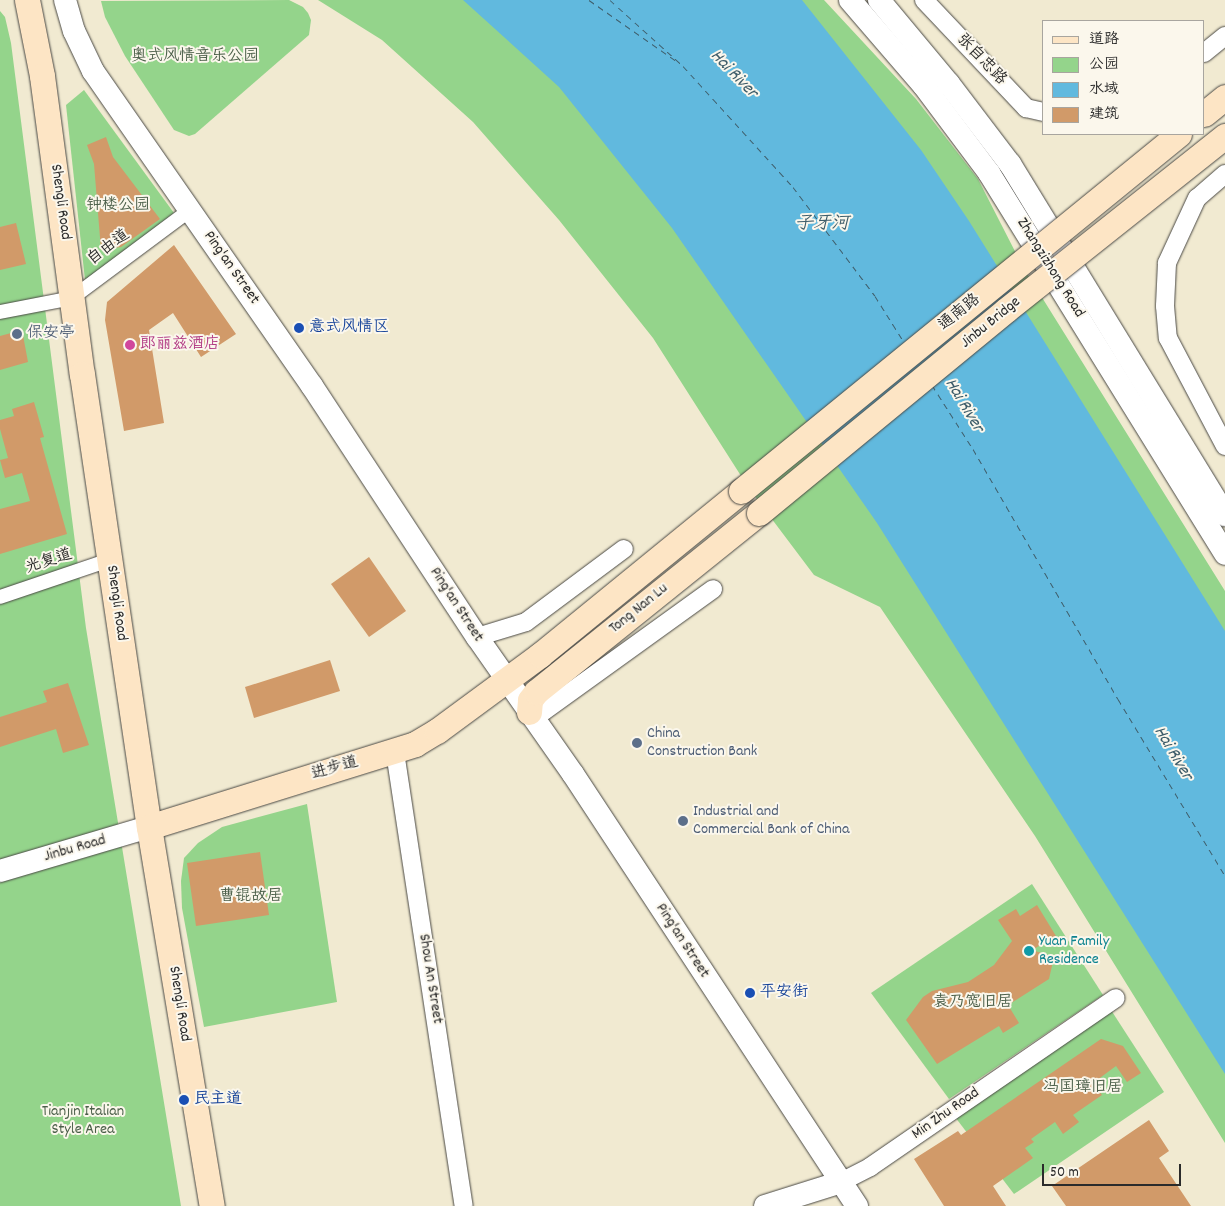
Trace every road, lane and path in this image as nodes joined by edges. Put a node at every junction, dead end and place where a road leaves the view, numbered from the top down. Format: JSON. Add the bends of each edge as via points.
{"nodes":[{"id":1,"x":65,"y":0,"type":"edge"},
{"id":2,"x":850,"y":0,"type":"edge"},
{"id":3,"x":879,"y":0,"type":"edge"},
{"id":4,"x":924,"y":0,"type":"edge"},
{"id":5,"x":25,"y":4,"type":"edge"},
{"id":6,"x":1225,"y":36,"type":"edge"},
{"id":7,"x":1205,"y":53,"type":"edge"},
{"id":8,"x":1225,"y":96,"type":"edge"},
{"id":9,"x":1042,"y":112,"type":"edge"},
{"id":10,"x":1205,"y":113,"type":"edge"},
{"id":11,"x":1178,"y":135,"type":"edge"},
{"id":12,"x":1225,"y":136,"type":"edge"},
{"id":13,"x":1225,"y":174,"type":"edge"},
{"id":14,"x":190,"y":210,"type":"junction"},
{"id":15,"x":72,"y":298,"type":"junction"},
{"id":16,"x":0,"y":312,"type":"edge"},
{"id":17,"x":1225,"y":446,"type":"edge"},
{"id":18,"x":741,"y":491,"type":"joint"},
{"id":19,"x":759,"y":513,"type":"joint"},
{"id":20,"x":1225,"y":515,"type":"edge"},
{"id":21,"x":624,"y":549,"type":"dead end"},
{"id":22,"x":1225,"y":554,"type":"edge"},
{"id":23,"x":110,"y":560,"type":"junction"},
{"id":24,"x":714,"y":589,"type":"dead end"},
{"id":25,"x":0,"y":597,"type":"edge"},
{"id":26,"x":477,"y":637,"type":"junction"},
{"id":27,"x":507,"y":681,"type":"junction"},
{"id":28,"x":531,"y":716,"type":"junction"},
{"id":29,"x":395,"y":752,"type":"junction"},
{"id":30,"x":149,"y":827,"type":"junction"},
{"id":31,"x":0,"y":870,"type":"edge"},
{"id":32,"x":1116,"y":998,"type":"dead end"},
{"id":33,"x":841,"y":1182,"type":"junction"},
{"id":34,"x":212,"y":1206,"type":"edge"},
{"id":35,"x":464,"y":1206,"type":"edge"},
{"id":36,"x":764,"y":1206,"type":"edge"},
{"id":37,"x":857,"y":1206,"type":"edge"}],
"edges":[{"from":1,"to":14,"type":"street","name":"Ping'an Street","via":[[74,31],[93,71]]},
{"from":2,"to":22,"type":"street","name":"Zhangzizhong Road","via":[[924,86],[989,173]]},
{"from":3,"to":20,"type":"street","name":"Zhangzizhong Road","via":[[1010,164]]},
{"from":4,"to":9,"type":"street","name":"张自忠路","via":[[1026,108]]},
{"from":5,"to":15,"type":"main road","name":"Shengli Road","via":[[42,76]]},
{"from":6,"to":7,"type":"street"},
{"from":8,"to":10,"type":"main road"},
{"from":11,"to":18,"type":"main road","name":"通南路","bridge":true},
{"from":12,"to":19,"type":"main road","name":"Jinbu Bridge","bridge":true},
{"from":13,"to":17,"type":"street","via":[[1196,198],[1166,263],[1165,306],[1168,338]]},
{"from":14,"to":15,"type":"street","name":"自由道"},
{"from":14,"to":26,"type":"street","name":"Ping'an Street","via":[[312,386]]},
{"from":15,"to":16,"type":"street"},
{"from":15,"to":23,"type":"main road","name":"Shengli Road"},
{"from":18,"to":27,"type":"main road","name":"Tong Nan Lu"},
{"from":19,"to":28,"type":"main road","name":"Tong Nan Lu","via":[[536,692],[530,700]]},
{"from":21,"to":26,"type":"street","via":[[526,622]]},
{"from":23,"to":25,"type":"street","name":"光复道"},
{"from":23,"to":30,"type":"main road","name":"Shengli Road"},
{"from":24,"to":28,"type":"street"},
{"from":26,"to":27,"type":"street","name":"Ping'an Street"},
{"from":27,"to":28,"type":"street","name":"Ping'an Street"},
{"from":27,"to":29,"type":"main road","name":"进步道","via":[[437,731]]},
{"from":28,"to":33,"type":"street","name":"Ping'an Street","via":[[573,774]]},
{"from":29,"to":30,"type":"main road","name":"进步道"},
{"from":29,"to":35,"type":"street","name":"Shou An Street"},
{"from":30,"to":31,"type":"street","name":"Jinbu Road"},
{"from":30,"to":34,"type":"main road","name":"Shengli Road"},
{"from":32,"to":33,"type":"street","name":"Min Zhu Road","via":[[870,1167]]},
{"from":33,"to":36,"type":"street","name":"Min Zhu Road"},
{"from":33,"to":37,"type":"street","name":"Ping'an Street"}]}
